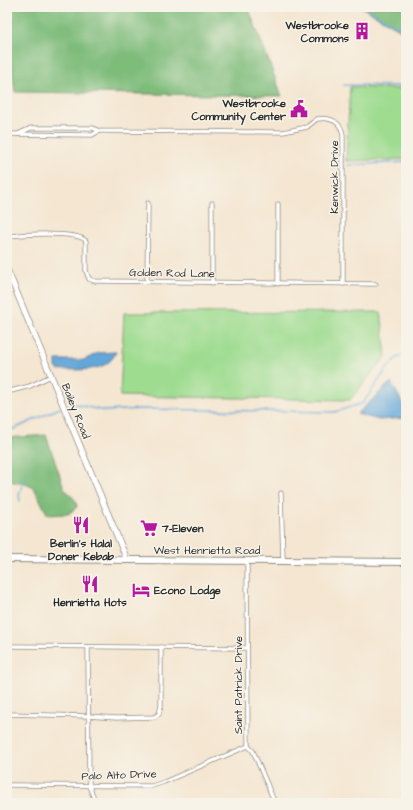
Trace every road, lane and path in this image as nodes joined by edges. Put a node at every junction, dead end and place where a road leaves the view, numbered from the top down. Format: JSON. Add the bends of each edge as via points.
{"nodes":[{"id":1,"x":99,"y":131,"type":"junction"},
{"id":2,"x":7,"y":134,"type":"edge"},
{"id":3,"x":18,"y":134,"type":"junction"},
{"id":4,"x":148,"y":203,"type":"dead end"},
{"id":5,"x":212,"y":203,"type":"dead end"},
{"id":6,"x":278,"y":204,"type":"dead end"},
{"id":7,"x":7,"y":237,"type":"edge"},
{"id":8,"x":7,"y":269,"type":"edge"},
{"id":9,"x":147,"y":282,"type":"junction"},
{"id":10,"x":212,"y":283,"type":"junction"},
{"id":11,"x":278,"y":284,"type":"junction"},
{"id":12,"x":343,"y":284,"type":"junction"},
{"id":13,"x":376,"y":284,"type":"dead end"},
{"id":14,"x":51,"y":376,"type":"junction"},
{"id":15,"x":7,"y":392,"type":"edge"},
{"id":16,"x":281,"y":493,"type":"dead end"},
{"id":17,"x":7,"y":559,"type":"edge"},
{"id":18,"x":127,"y":560,"type":"junction"},
{"id":19,"x":247,"y":560,"type":"junction"},
{"id":20,"x":283,"y":561,"type":"junction"},
{"id":21,"x":406,"y":562,"type":"edge"},
{"id":22,"x":7,"y":646,"type":"edge"},
{"id":23,"x":88,"y":647,"type":"junction"},
{"id":24,"x":161,"y":647,"type":"junction"},
{"id":25,"x":247,"y":648,"type":"junction"},
{"id":26,"x":7,"y":714,"type":"edge"},
{"id":27,"x":88,"y":716,"type":"junction"},
{"id":28,"x":248,"y":746,"type":"junction"},
{"id":29,"x":7,"y":785,"type":"edge"},
{"id":30,"x":89,"y":786,"type":"junction"},
{"id":31,"x":96,"y":803,"type":"edge"},
{"id":32,"x":275,"y":803,"type":"edge"}],
"edges":[{"from":1,"to":3,"type":"street","name":"Kenwick Drive","via":[[92,135]]},
{"from":1,"to":3,"type":"street","name":"Kenwick Drive","via":[[93,128],[31,128]]},
{"from":1,"to":12,"type":"street","name":"Kenwick Drive","via":[[283,132],[307,127],[318,119],[334,121],[341,127],[343,135]]},
{"from":2,"to":3,"type":"street","name":"Kenwick Drive"},
{"from":4,"to":9,"type":"street"},
{"from":5,"to":10,"type":"street"},
{"from":6,"to":11,"type":"street"},
{"from":7,"to":9,"type":"street","name":"Golden Rod Lane","via":[[79,236],[86,241],[86,271],[90,279]]},
{"from":8,"to":14,"type":"street","name":"Bailey Road"},
{"from":9,"to":10,"type":"street","name":"Golden Rod Lane"},
{"from":10,"to":11,"type":"street","name":"Golden Rod Lane"},
{"from":11,"to":12,"type":"street","name":"Golden Rod Lane"},
{"from":12,"to":13,"type":"street","name":"Golden Rod Lane"},
{"from":14,"to":15,"type":"street","via":[[24,388]]},
{"from":14,"to":18,"type":"street","name":"Bailey Road"},
{"from":16,"to":20,"type":"street"},
{"from":17,"to":18,"type":"main road","name":"West Henrietta Road"},
{"from":18,"to":19,"type":"main road","name":"West Henrietta Road"},
{"from":19,"to":20,"type":"main road","name":"West Henrietta Road"},
{"from":19,"to":25,"type":"street","name":"Saint Patrick Drive"},
{"from":20,"to":21,"type":"main road","name":"West Henrietta Road"},
{"from":22,"to":23,"type":"street"},
{"from":23,"to":24,"type":"street"},
{"from":23,"to":27,"type":"street"},
{"from":24,"to":25,"type":"street"},
{"from":24,"to":27,"type":"street","via":[[161,706],[157,716]]},
{"from":25,"to":28,"type":"street","name":"Saint Patrick Drive"},
{"from":26,"to":27,"type":"street"},
{"from":27,"to":30,"type":"street"},
{"from":28,"to":30,"type":"street","name":"Palo Alto Drive","via":[[158,784]]},
{"from":28,"to":32,"type":"street","name":"Saint Patrick Drive","via":[[253,751]]},
{"from":29,"to":30,"type":"street","name":"Palo Alto Drive"},
{"from":30,"to":31,"type":"street"}]}
